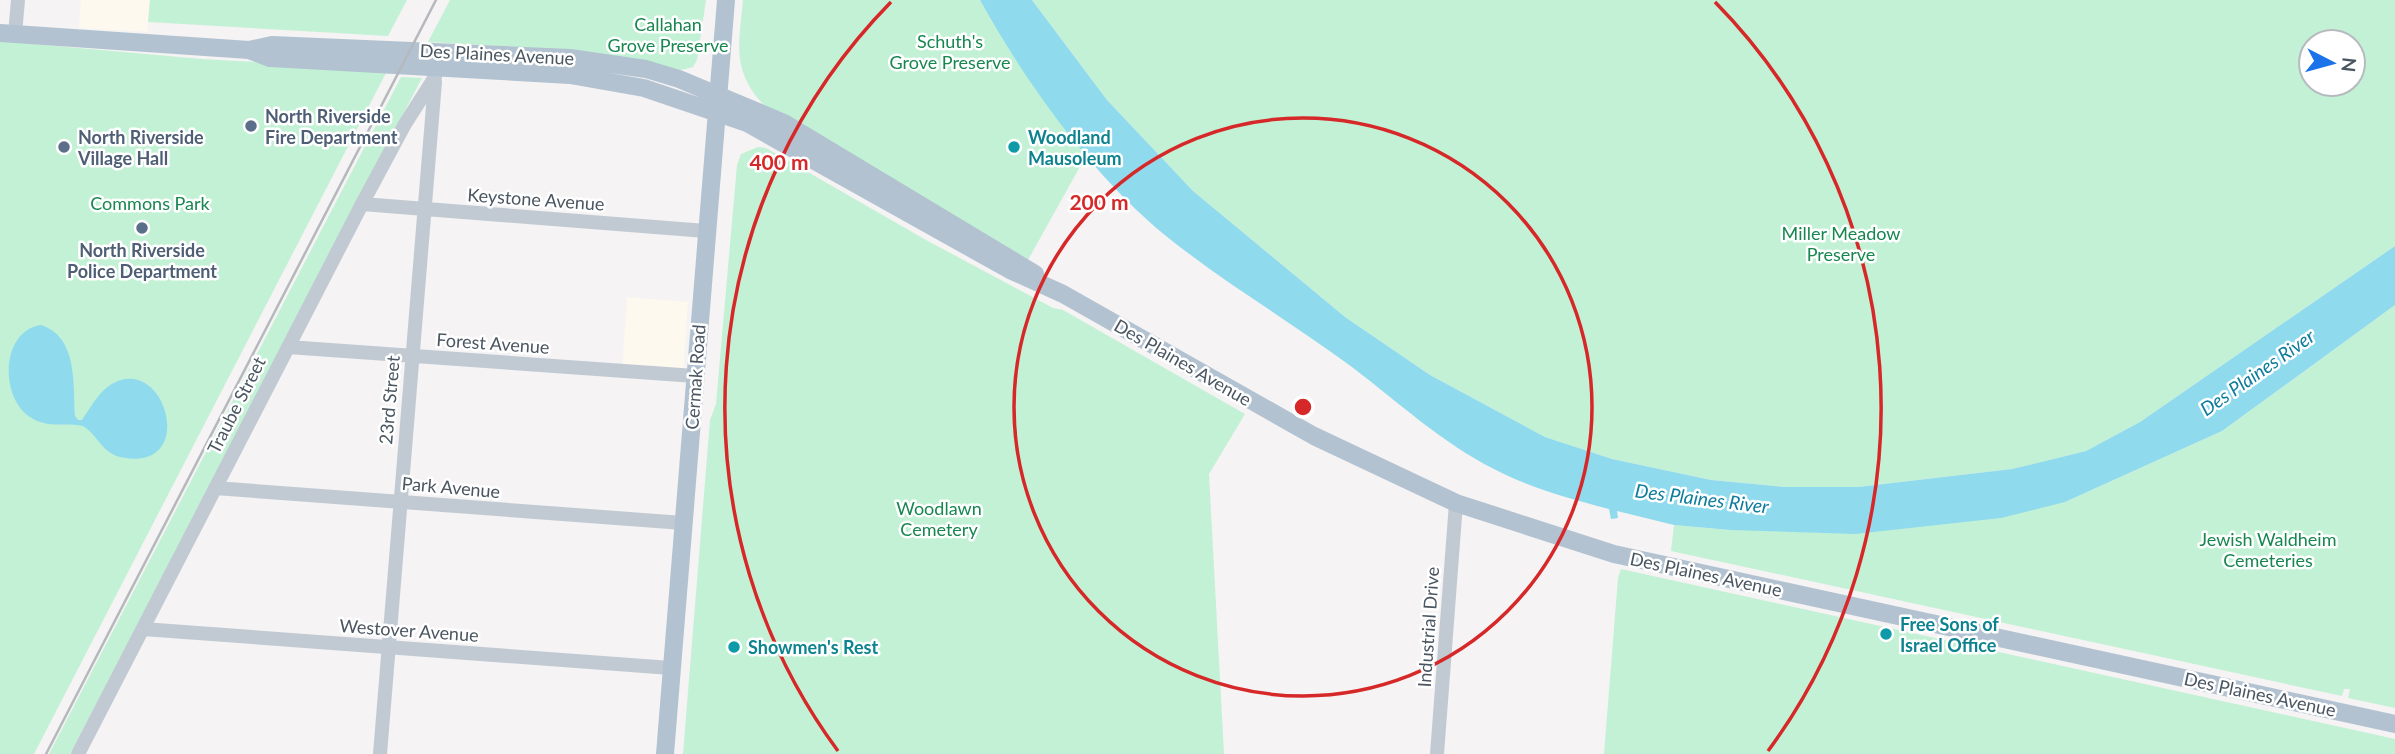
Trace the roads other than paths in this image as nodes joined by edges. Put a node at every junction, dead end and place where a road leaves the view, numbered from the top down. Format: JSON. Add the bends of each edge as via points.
{"nodes":[{"id":1,"x":18,"y":0,"type":"edge"},
{"id":2,"x":726,"y":0,"type":"edge"},
{"id":3,"x":7,"y":33,"type":"edge"},
{"id":4,"x":437,"y":65,"type":"junction"},
{"id":5,"x":717,"y":103,"type":"junction"},
{"id":6,"x":362,"y":204,"type":"junction"},
{"id":7,"x":424,"y":209,"type":"junction"},
{"id":8,"x":706,"y":231,"type":"junction"},
{"id":9,"x":288,"y":347,"type":"junction"},
{"id":10,"x":412,"y":356,"type":"junction"},
{"id":11,"x":695,"y":376,"type":"junction"},
{"id":12,"x":215,"y":488,"type":"junction"},
{"id":13,"x":400,"y":502,"type":"junction"},
{"id":14,"x":1456,"y":503,"type":"junction"},
{"id":15,"x":683,"y":523,"type":"junction"},
{"id":16,"x":144,"y":629,"type":"junction"},
{"id":17,"x":389,"y":648,"type":"junction"},
{"id":18,"x":671,"y":668,"type":"junction"},
{"id":19,"x":2395,"y":724,"type":"edge"},
{"id":20,"x":78,"y":754,"type":"edge"},
{"id":21,"x":380,"y":754,"type":"edge"},
{"id":22,"x":665,"y":754,"type":"edge"},
{"id":23,"x":1437,"y":754,"type":"edge"}],
"edges":[{"from":1,"to":3,"type":"street"},
{"from":2,"to":5,"type":"main road","name":"Cermak Road"},
{"from":3,"to":4,"type":"main road","name":"Des Plaines Avenue","via":[[249,50],[272,45]]},
{"from":4,"to":5,"type":"main road","name":"Des Plaines Avenue","via":[[570,58],[619,64],[679,79]]},
{"from":4,"to":6,"type":"street","name":"Traube Street"},
{"from":4,"to":7,"type":"street","name":"23rd Street"},
{"from":5,"to":8,"type":"main road","name":"Cermak Road"},
{"from":5,"to":14,"type":"main road","name":"Des Plaines Avenue","via":[[1314,436]]},
{"from":6,"to":7,"type":"street","name":"Keystone Avenue"},
{"from":6,"to":9,"type":"street","name":"Traube Street"},
{"from":7,"to":8,"type":"street","name":"Keystone Avenue"},
{"from":7,"to":10,"type":"street","name":"23rd Street"},
{"from":8,"to":11,"type":"main road","name":"Cermak Road"},
{"from":9,"to":10,"type":"street","name":"Forest Avenue"},
{"from":9,"to":12,"type":"street","name":"Traube Street"},
{"from":10,"to":11,"type":"street","name":"Forest Avenue"},
{"from":10,"to":13,"type":"street","name":"23rd Street"},
{"from":11,"to":15,"type":"main road","name":"Cermak Road"},
{"from":12,"to":13,"type":"street","name":"Park Avenue"},
{"from":12,"to":16,"type":"street","name":"Traube Street"},
{"from":13,"to":15,"type":"street","name":"Park Avenue"},
{"from":13,"to":17,"type":"street","name":"23rd Street"},
{"from":14,"to":19,"type":"main road","name":"Des Plaines Avenue","via":[[1614,554]]},
{"from":14,"to":23,"type":"street","name":"Industrial Drive"},
{"from":15,"to":18,"type":"main road","name":"Cermak Road"},
{"from":16,"to":17,"type":"street","name":"Westover Avenue"},
{"from":16,"to":20,"type":"street","name":"Traube Street"},
{"from":17,"to":18,"type":"street","name":"Westover Avenue"},
{"from":17,"to":21,"type":"street","name":"23rd Street"},
{"from":18,"to":22,"type":"main road","name":"Cermak Road"}]}
